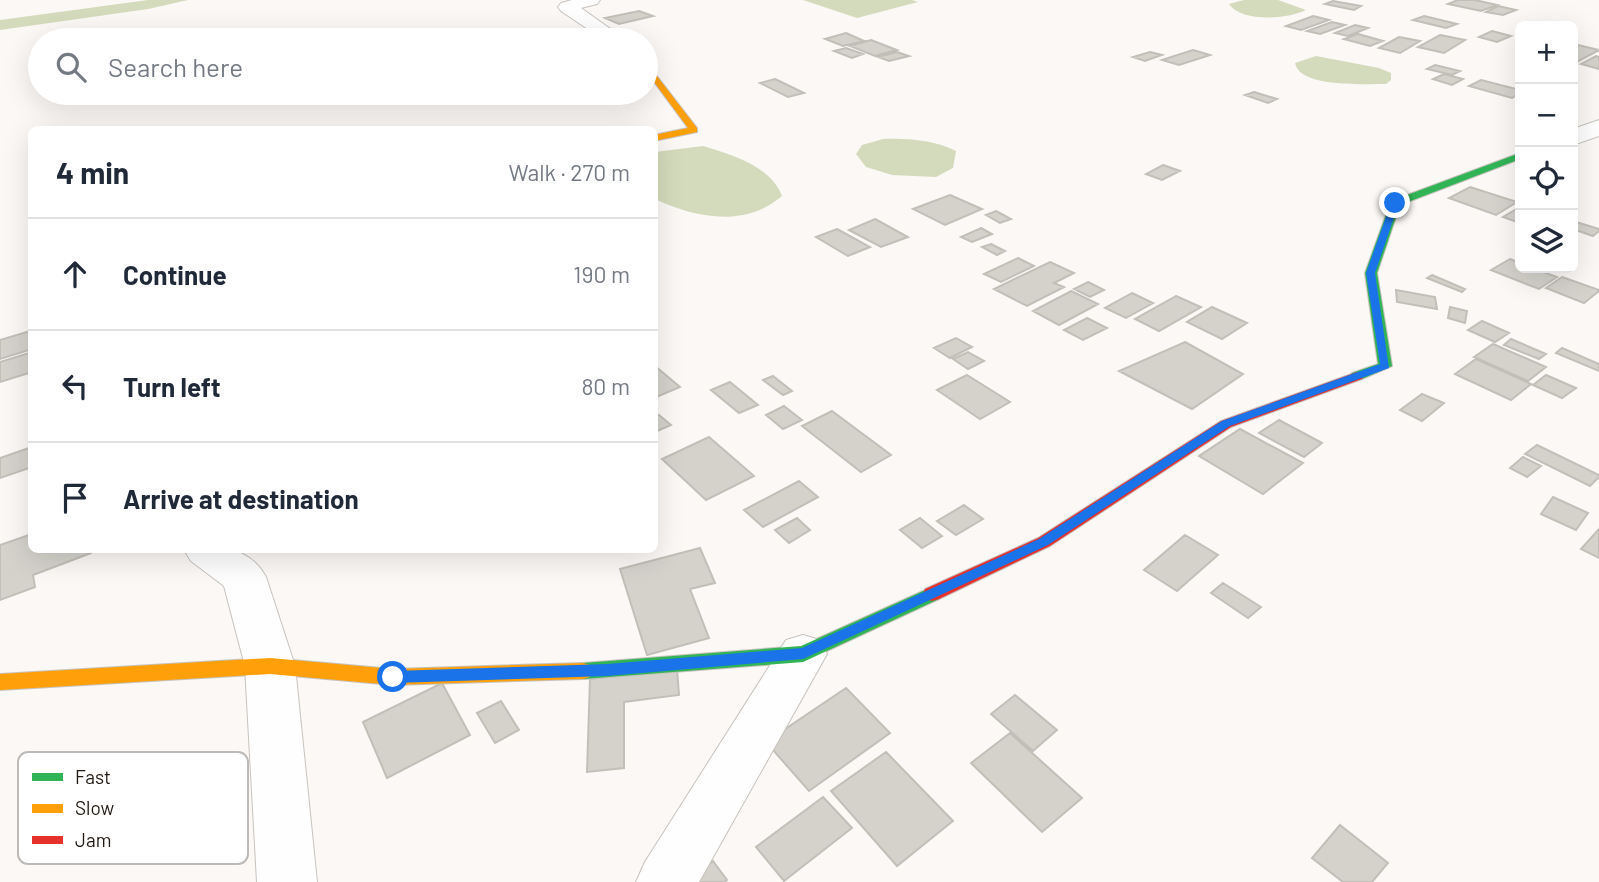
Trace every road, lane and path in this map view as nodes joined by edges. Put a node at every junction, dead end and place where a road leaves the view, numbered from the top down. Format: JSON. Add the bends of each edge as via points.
{"nodes":[{"id":1,"x":591,"y":0,"type":"edge"},
{"id":2,"x":598,"y":28,"type":"edge"},
{"id":3,"x":658,"y":81,"type":"edge"},
{"id":4,"x":1599,"y":127,"type":"edge"},
{"id":5,"x":1578,"y":136,"type":"edge"},
{"id":6,"x":658,"y":137,"type":"edge"},
{"id":7,"x":1515,"y":158,"type":"edge"},
{"id":8,"x":210,"y":553,"type":"edge"},
{"id":9,"x":803,"y":653,"type":"junction"},
{"id":10,"x":270,"y":666,"type":"junction"},
{"id":11,"x":0,"y":682,"type":"edge"},
{"id":12,"x":286,"y":882,"type":"edge"},
{"id":13,"x":667,"y":882,"type":"edge"}],
"edges":[{"from":1,"to":2,"type":"street","via":[[566,7]]},
{"from":3,"to":6,"type":"street","via":[[694,130]]},
{"from":4,"to":5,"type":"street"},
{"from":7,"to":9,"type":"street","via":[[1395,203],[1371,273],[1385,366],[1226,424],[1044,542]]},
{"from":8,"to":10,"type":"street","via":[[244,577]]},
{"from":9,"to":10,"type":"street","via":[[607,670],[393,677]]},
{"from":9,"to":13,"type":"street"},
{"from":10,"to":11,"type":"street"},
{"from":10,"to":12,"type":"street"}]}
